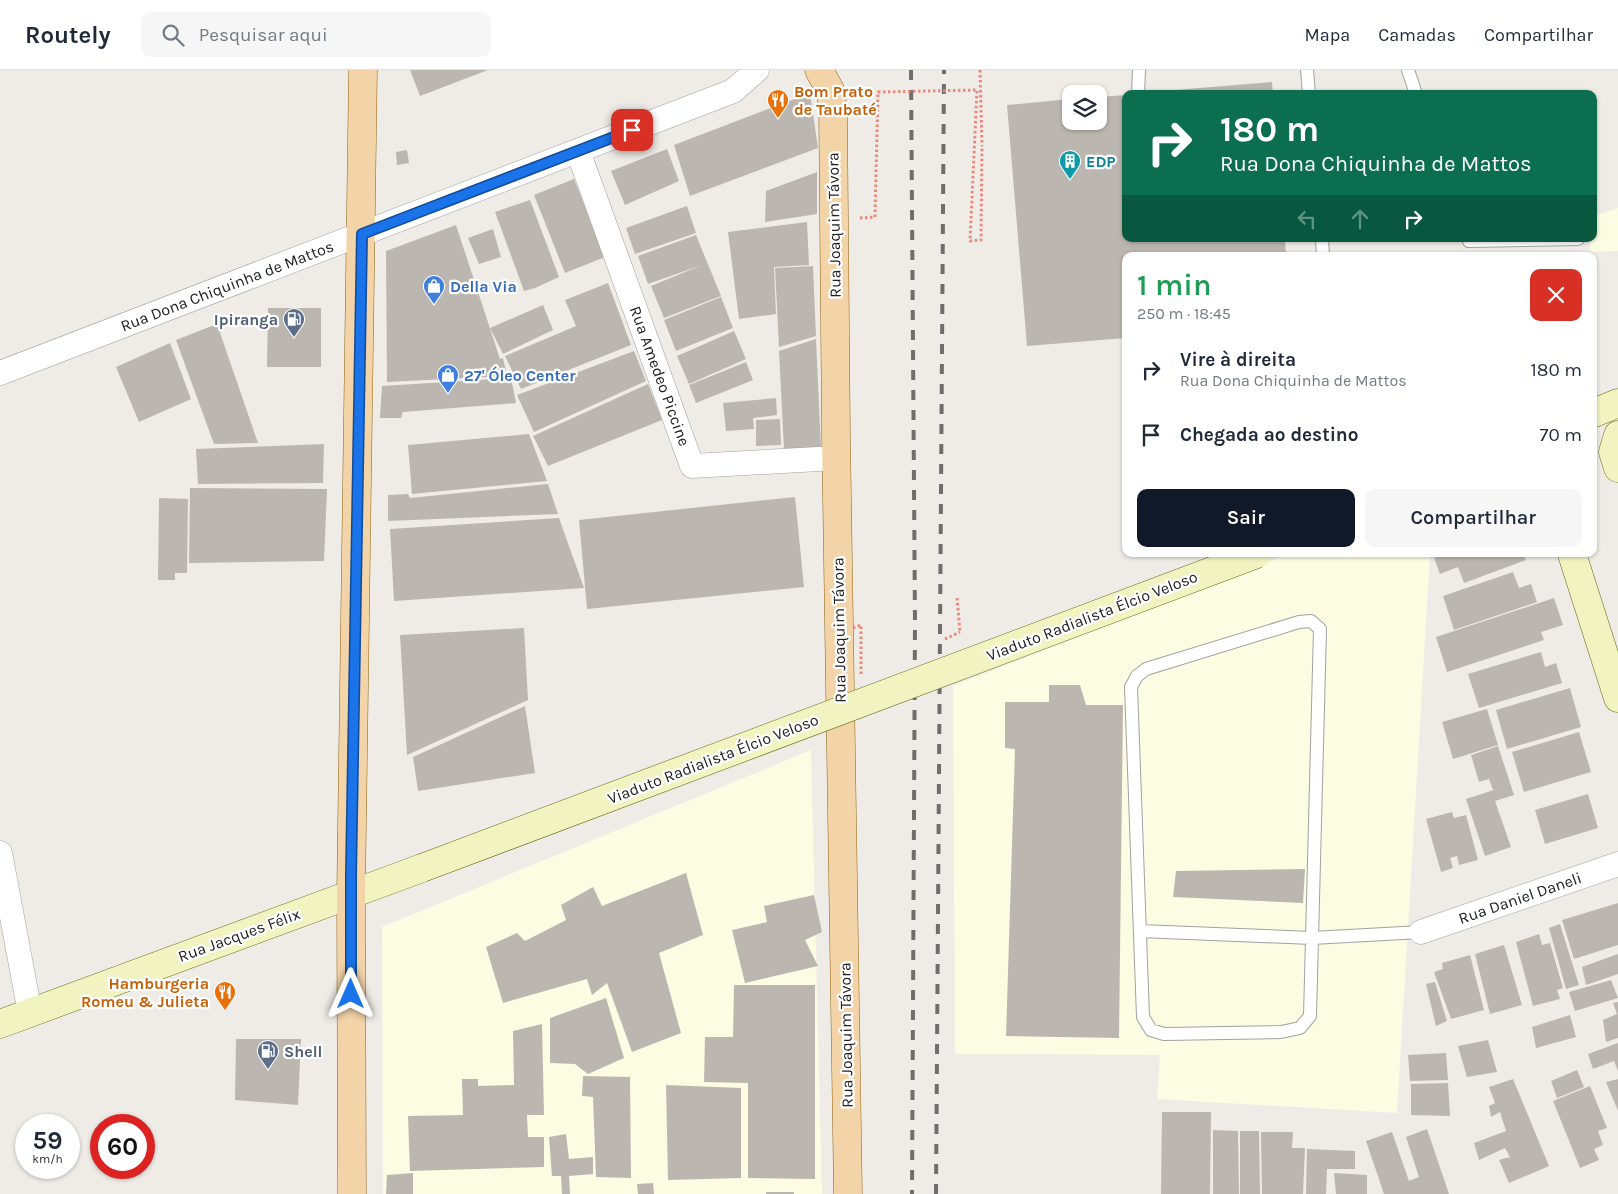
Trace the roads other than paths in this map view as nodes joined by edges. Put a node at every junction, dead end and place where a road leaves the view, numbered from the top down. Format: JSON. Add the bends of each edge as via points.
{"nodes":[{"id":1,"x":364,"y":70,"type":"edge"},
{"id":2,"x":757,"y":70,"type":"edge"},
{"id":3,"x":819,"y":70,"type":"edge"},
{"id":4,"x":1139,"y":70,"type":"edge"},
{"id":5,"x":1307,"y":70,"type":"edge"},
{"id":6,"x":1408,"y":70,"type":"edge"},
{"id":7,"x":1138,"y":90,"type":"edge"},
{"id":8,"x":1309,"y":90,"type":"edge"},
{"id":9,"x":1415,"y":90,"type":"edge"},
{"id":10,"x":578,"y":151,"type":"junction"},
{"id":11,"x":362,"y":234,"type":"junction"},
{"id":12,"x":0,"y":373,"type":"edge"},
{"id":13,"x":1618,"y":403,"type":"edge"},
{"id":14,"x":1597,"y":412,"type":"edge"},
{"id":15,"x":837,"y":458,"type":"junction"},
{"id":16,"x":1249,"y":557,"type":"edge"},
{"id":17,"x":1573,"y":557,"type":"edge"},
{"id":18,"x":1618,"y":698,"type":"edge"},
{"id":19,"x":0,"y":853,"type":"edge"},
{"id":20,"x":1618,"y":864,"type":"edge"},
{"id":21,"x":422,"y":868,"type":"joint"},
{"id":22,"x":351,"y":894,"type":"junction"},
{"id":23,"x":1140,"y":931,"type":"junction"},
{"id":24,"x":1422,"y":932,"type":"joint"},
{"id":25,"x":1312,"y":938,"type":"junction"},
{"id":26,"x":30,"y":1013,"type":"junction"},
{"id":27,"x":0,"y":1024,"type":"edge"},
{"id":28,"x":352,"y":1194,"type":"edge"},
{"id":29,"x":848,"y":1194,"type":"edge"}],
"edges":[{"from":1,"to":11,"type":"main road"},
{"from":2,"to":10,"type":"street","name":"Rua Dona Chiquinha de Mattos","via":[[733,91]]},
{"from":3,"to":15,"type":"main road","name":"Rua Joaquim Távora","via":[[830,90],[833,108]]},
{"from":4,"to":7,"type":"lane"},
{"from":5,"to":8,"type":"lane"},
{"from":6,"to":9,"type":"lane"},
{"from":10,"to":11,"type":"street","name":"Rua Dona Chiquinha de Mattos"},
{"from":10,"to":15,"type":"street","name":"Rua Amedeo Piccine","via":[[692,466]]},
{"from":11,"to":12,"type":"street","name":"Rua Dona Chiquinha de Mattos"},
{"from":11,"to":22,"type":"main road"},
{"from":13,"to":14,"type":"main road"},
{"from":15,"to":29,"type":"main road","name":"Rua Joaquim Távora"},
{"from":16,"to":21,"type":"main road","name":"Viaduto Radialista Élcio Veloso","bridge":true},
{"from":17,"to":18,"type":"main road"},
{"from":19,"to":26,"type":"street"},
{"from":20,"to":24,"type":"street","name":"Rua Daniel Daneli"},
{"from":21,"to":22,"type":"main road","name":"Rua Jacques Félix"},
{"from":22,"to":26,"type":"main road","name":"Rua Jacques Félix"},
{"from":22,"to":28,"type":"main road"},
{"from":23,"to":25,"type":"lane"},
{"from":23,"to":25,"type":"lane","via":[[1143,1018],[1151,1030],[1164,1034],[1281,1032],[1300,1028],[1310,1016]]},
{"from":23,"to":25,"type":"lane","via":[[1131,687],[1137,676],[1146,669],[1311,621],[1320,629]]},
{"from":24,"to":25,"type":"lane"},
{"from":26,"to":27,"type":"main road","name":"Rua Jacques Félix"}]}
